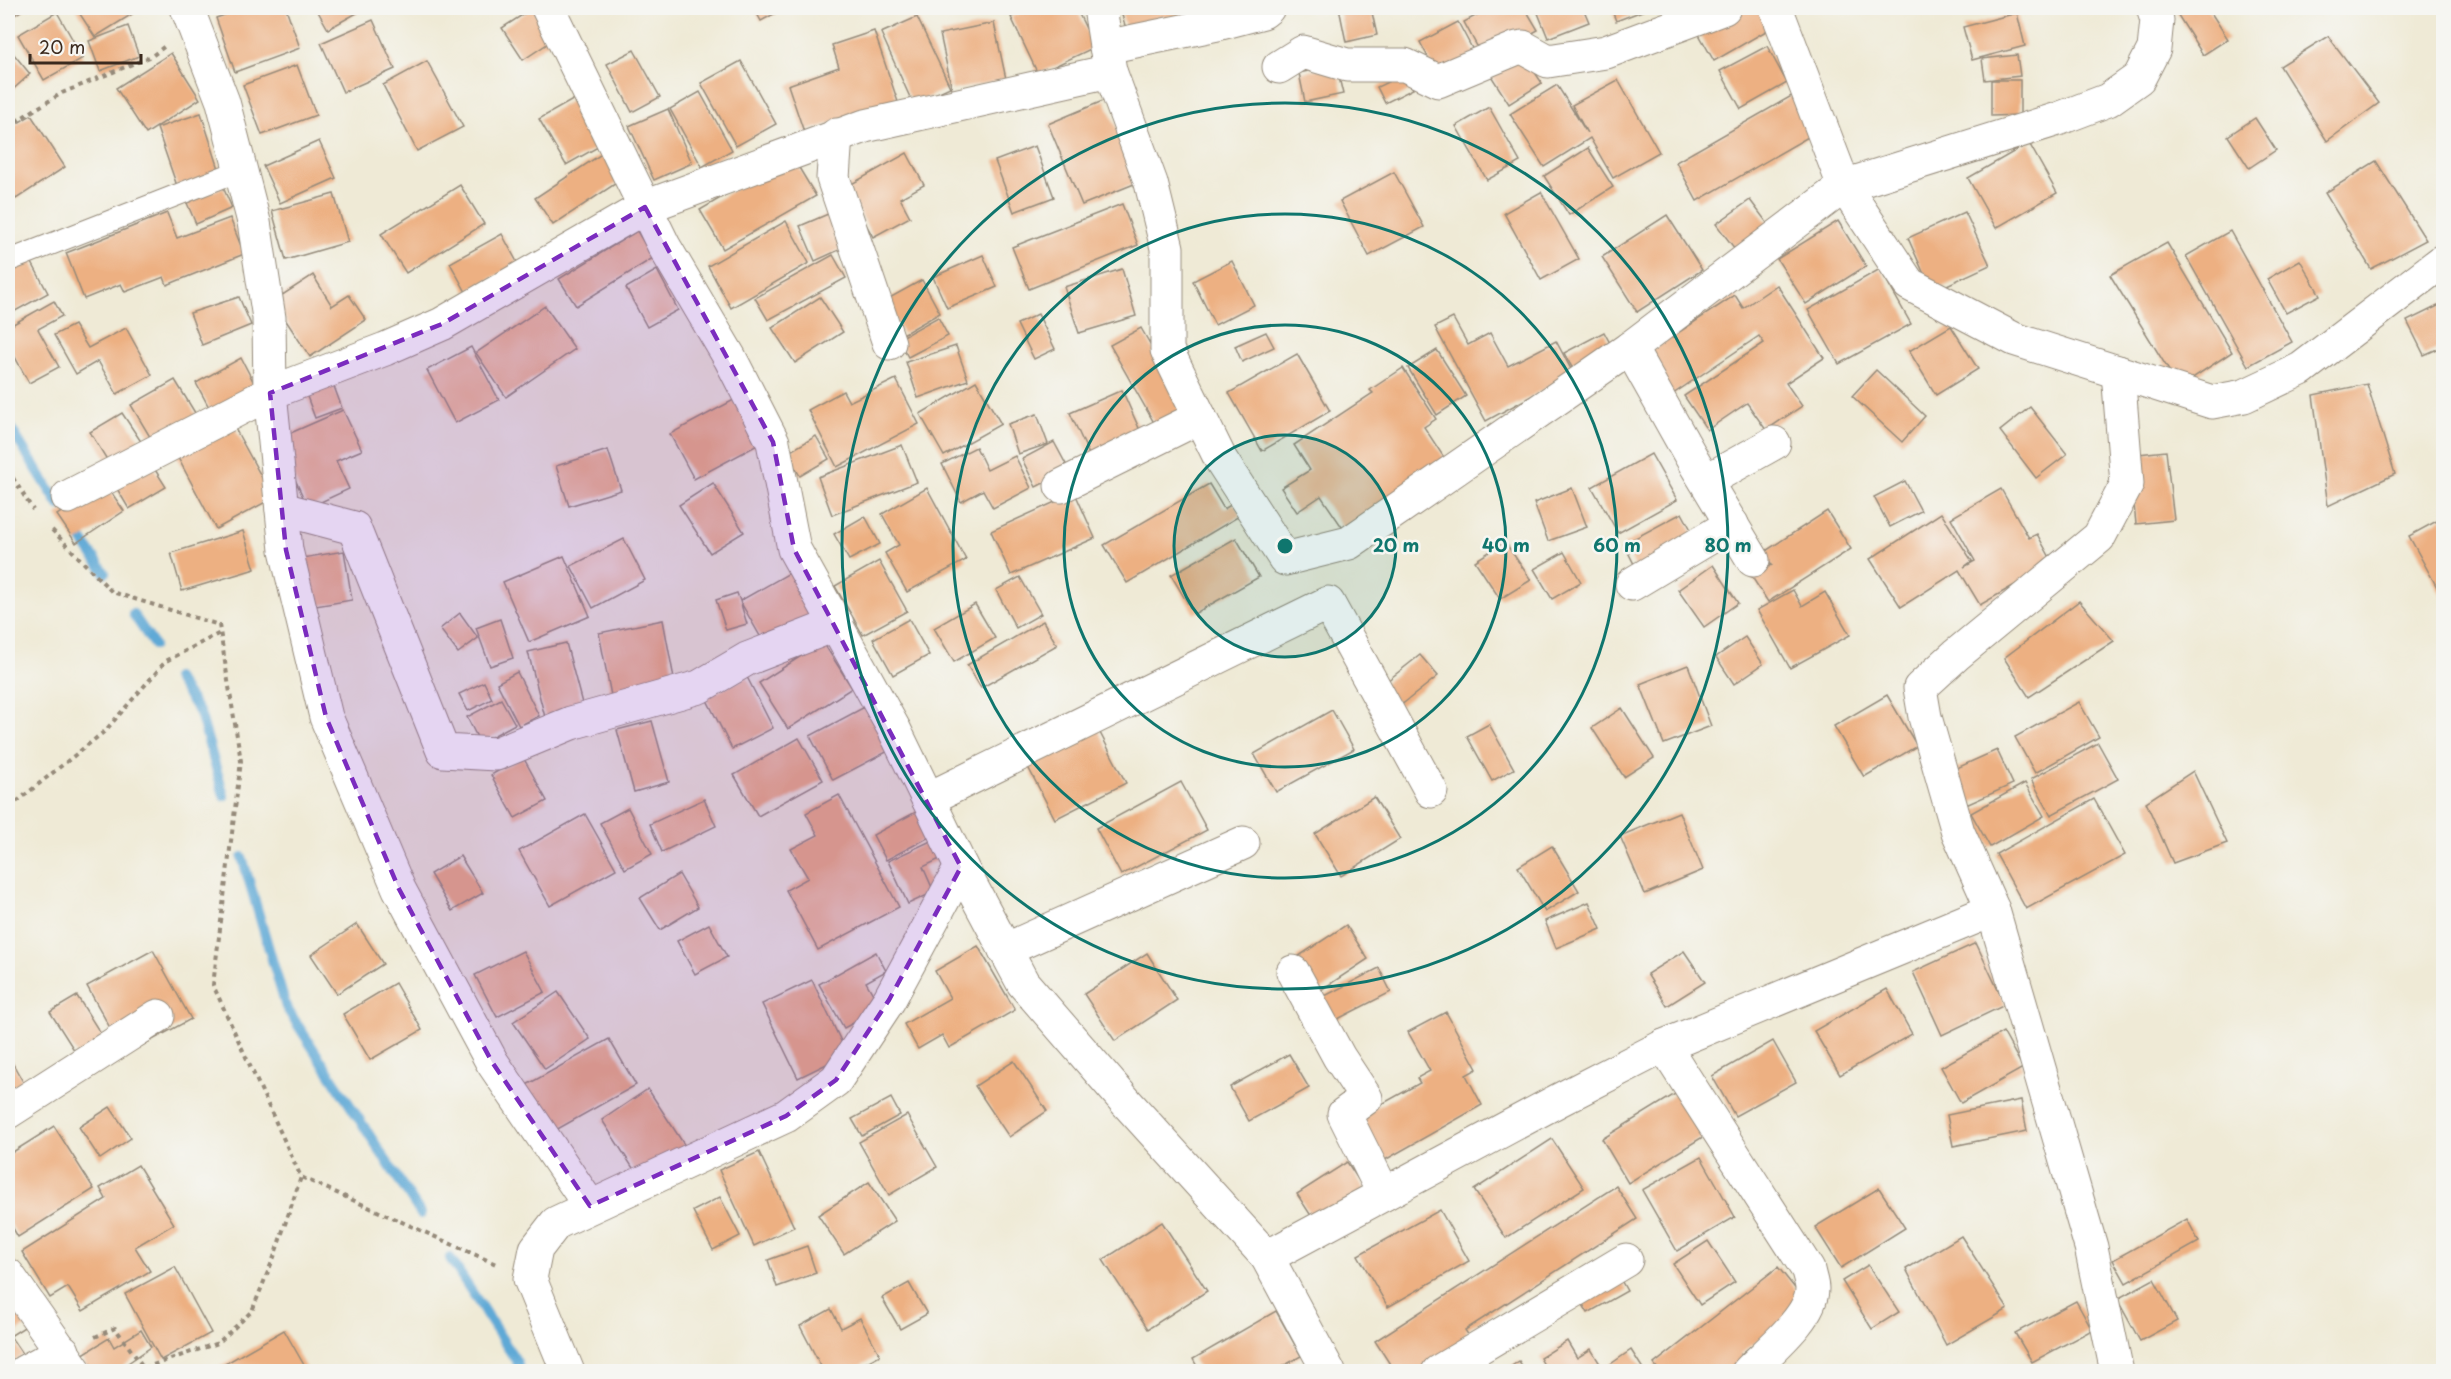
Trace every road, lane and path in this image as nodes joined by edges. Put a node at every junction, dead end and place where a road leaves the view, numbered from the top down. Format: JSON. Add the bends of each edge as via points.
{"nodes":[{"id":1,"x":548,"y":8,"type":"edge"},
{"id":2,"x":1100,"y":8,"type":"edge"},
{"id":3,"x":1268,"y":8,"type":"edge"},
{"id":4,"x":1724,"y":8,"type":"edge"},
{"id":5,"x":1776,"y":8,"type":"edge"},
{"id":6,"x":2153,"y":8,"type":"edge"},
{"id":7,"x":190,"y":16,"type":"edge"},
{"id":8,"x":1108,"y":59,"type":"junction"},
{"id":9,"x":1279,"y":67,"type":"dead end"},
{"id":10,"x":8,"y":126,"type":"edge"},
{"id":11,"x":836,"y":135,"type":"junction"},
{"id":12,"x":241,"y":170,"type":"junction"},
{"id":13,"x":1844,"y":186,"type":"junction"},
{"id":14,"x":645,"y":207,"type":"junction"},
{"id":15,"x":2444,"y":260,"type":"edge"},
{"id":16,"x":8,"y":261,"type":"edge"},
{"id":17,"x":889,"y":343,"type":"dead end"},
{"id":18,"x":1630,"y":348,"type":"junction"},
{"id":19,"x":2118,"y":372,"type":"junction"},
{"id":20,"x":270,"y":393,"type":"junction"},
{"id":21,"x":1200,"y":417,"type":"junction"},
{"id":22,"x":1773,"y":443,"type":"dead end"},
{"id":23,"x":8,"y":470,"type":"edge"},
{"id":24,"x":1706,"y":481,"type":"junction"},
{"id":25,"x":1061,"y":486,"type":"dead end"},
{"id":26,"x":68,"y":496,"type":"dead end"},
{"id":27,"x":282,"y":508,"type":"junction"},
{"id":28,"x":40,"y":517,"type":"dead end"},
{"id":29,"x":1732,"y":524,"type":"junction"},
{"id":30,"x":48,"y":526,"type":"dead end"},
{"id":31,"x":1753,"y":560,"type":"dead end"},
{"id":32,"x":1632,"y":584,"type":"dead end"},
{"id":33,"x":837,"y":624,"type":"junction"},
{"id":34,"x":220,"y":633,"type":"junction"},
{"id":35,"x":1431,"y":791,"type":"dead end"},
{"id":36,"x":928,"y":799,"type":"junction"},
{"id":37,"x":8,"y":804,"type":"edge"},
{"id":38,"x":1244,"y":843,"type":"dead end"},
{"id":39,"x":960,"y":867,"type":"junction"},
{"id":40,"x":1993,"y":910,"type":"junction"},
{"id":41,"x":1005,"y":950,"type":"junction"},
{"id":42,"x":1293,"y":972,"type":"dead end"},
{"id":43,"x":158,"y":1016,"type":"dead end"},
{"id":44,"x":1664,"y":1046,"type":"junction"},
{"id":45,"x":8,"y":1112,"type":"edge"},
{"id":46,"x":301,"y":1177,"type":"junction"},
{"id":47,"x":1384,"y":1194,"type":"junction"},
{"id":48,"x":590,"y":1206,"type":"junction"},
{"id":49,"x":1268,"y":1257,"type":"junction"},
{"id":50,"x":1626,"y":1260,"type":"dead end"},
{"id":51,"x":8,"y":1275,"type":"edge"},
{"id":52,"x":530,"y":1279,"type":"junction"},
{"id":53,"x":69,"y":1361,"type":"edge"},
{"id":54,"x":24,"y":1371,"type":"edge"},
{"id":55,"x":568,"y":1371,"type":"edge"},
{"id":56,"x":1329,"y":1371,"type":"edge"},
{"id":57,"x":1438,"y":1371,"type":"edge"},
{"id":58,"x":1748,"y":1371,"type":"edge"},
{"id":59,"x":2117,"y":1371,"type":"edge"}],
"edges":[{"from":1,"to":14,"type":"street"},
{"from":2,"to":8,"type":"street"},
{"from":3,"to":8,"type":"street"},
{"from":4,"to":9,"type":"street","via":[[1606,52],[1548,61],[1523,47],[1517,48],[1438,81],[1405,65],[1347,65],[1303,52]]},
{"from":5,"to":13,"type":"street"},
{"from":6,"to":13,"type":"street","via":[[2157,20],[2154,49],[2139,78],[2108,100]]},
{"from":7,"to":10,"type":"path","via":[[152,56],[62,93]]},
{"from":7,"to":12,"type":"street","via":[[223,102]]},
{"from":8,"to":11,"type":"street"},
{"from":8,"to":21,"type":"street","via":[[1151,183],[1167,248],[1167,350]]},
{"from":11,"to":14,"type":"street"},
{"from":11,"to":17,"type":"street","via":[[833,178]]},
{"from":12,"to":16,"type":"lane"},
{"from":12,"to":20,"type":"street","via":[[254,222],[269,318]]},
{"from":13,"to":18,"type":"street"},
{"from":13,"to":19,"type":"street","via":[[1909,284],[2014,339]]},
{"from":14,"to":20,"type":"street","via":[[442,324]]},
{"from":14,"to":33,"type":"street","via":[[773,442],[794,549]]},
{"from":15,"to":19,"type":"street","via":[[2301,369],[2244,396],[2212,402]]},
{"from":18,"to":21,"type":"street","via":[[1349,543],[1285,559],[1221,460]]},
{"from":18,"to":24,"type":"street"},
{"from":19,"to":40,"type":"street","via":[[2127,484],[2099,537],[1920,688],[1958,832]]},
{"from":20,"to":26,"type":"street"},
{"from":20,"to":27,"type":"street"},
{"from":21,"to":25,"type":"street"},
{"from":22,"to":24,"type":"street"},
{"from":23,"to":28,"type":"path"},
{"from":24,"to":29,"type":"street"},
{"from":27,"to":33,"type":"street","via":[[354,528],[443,751],[496,753],[571,723],[699,687],[747,659]]},
{"from":27,"to":48,"type":"street","via":[[286,550],[326,717],[399,889],[492,1062]]},
{"from":29,"to":31,"type":"street"},
{"from":29,"to":32,"type":"street"},
{"from":30,"to":34,"type":"path","via":[[112,592],[219,626]]},
{"from":33,"to":36,"type":"street"},
{"from":34,"to":37,"type":"path","via":[[166,661],[105,731],[15,803]]},
{"from":34,"to":46,"type":"path","via":[[242,761],[213,985]]},
{"from":35,"to":36,"type":"street","via":[[1328,603]]},
{"from":36,"to":39,"type":"street"},
{"from":38,"to":41,"type":"street"},
{"from":39,"to":41,"type":"street"},
{"from":39,"to":48,"type":"street","via":[[889,1000],[836,1080],[786,1116]]},
{"from":40,"to":44,"type":"street"},
{"from":40,"to":59,"type":"street","via":[[2091,1247]]},
{"from":41,"to":49,"type":"street","via":[[1031,992]]},
{"from":42,"to":47,"type":"street","via":[[1366,1098],[1344,1114]]},
{"from":43,"to":45,"type":"street"},
{"from":44,"to":47,"type":"street"},
{"from":44,"to":58,"type":"street","via":[[1808,1270],[1812,1288],[1806,1310]]},
{"from":46,"to":52,"type":"path"},
{"from":46,"to":53,"type":"path","via":[[252,1311],[218,1343],[144,1368],[115,1328]]},
{"from":47,"to":49,"type":"street"},
{"from":48,"to":52,"type":"street","via":[[556,1223],[536,1248]]},
{"from":49,"to":56,"type":"street"},
{"from":50,"to":57,"type":"street"},
{"from":51,"to":53,"type":"street"},
{"from":52,"to":55,"type":"street"},
{"from":53,"to":54,"type":"street"}]}
